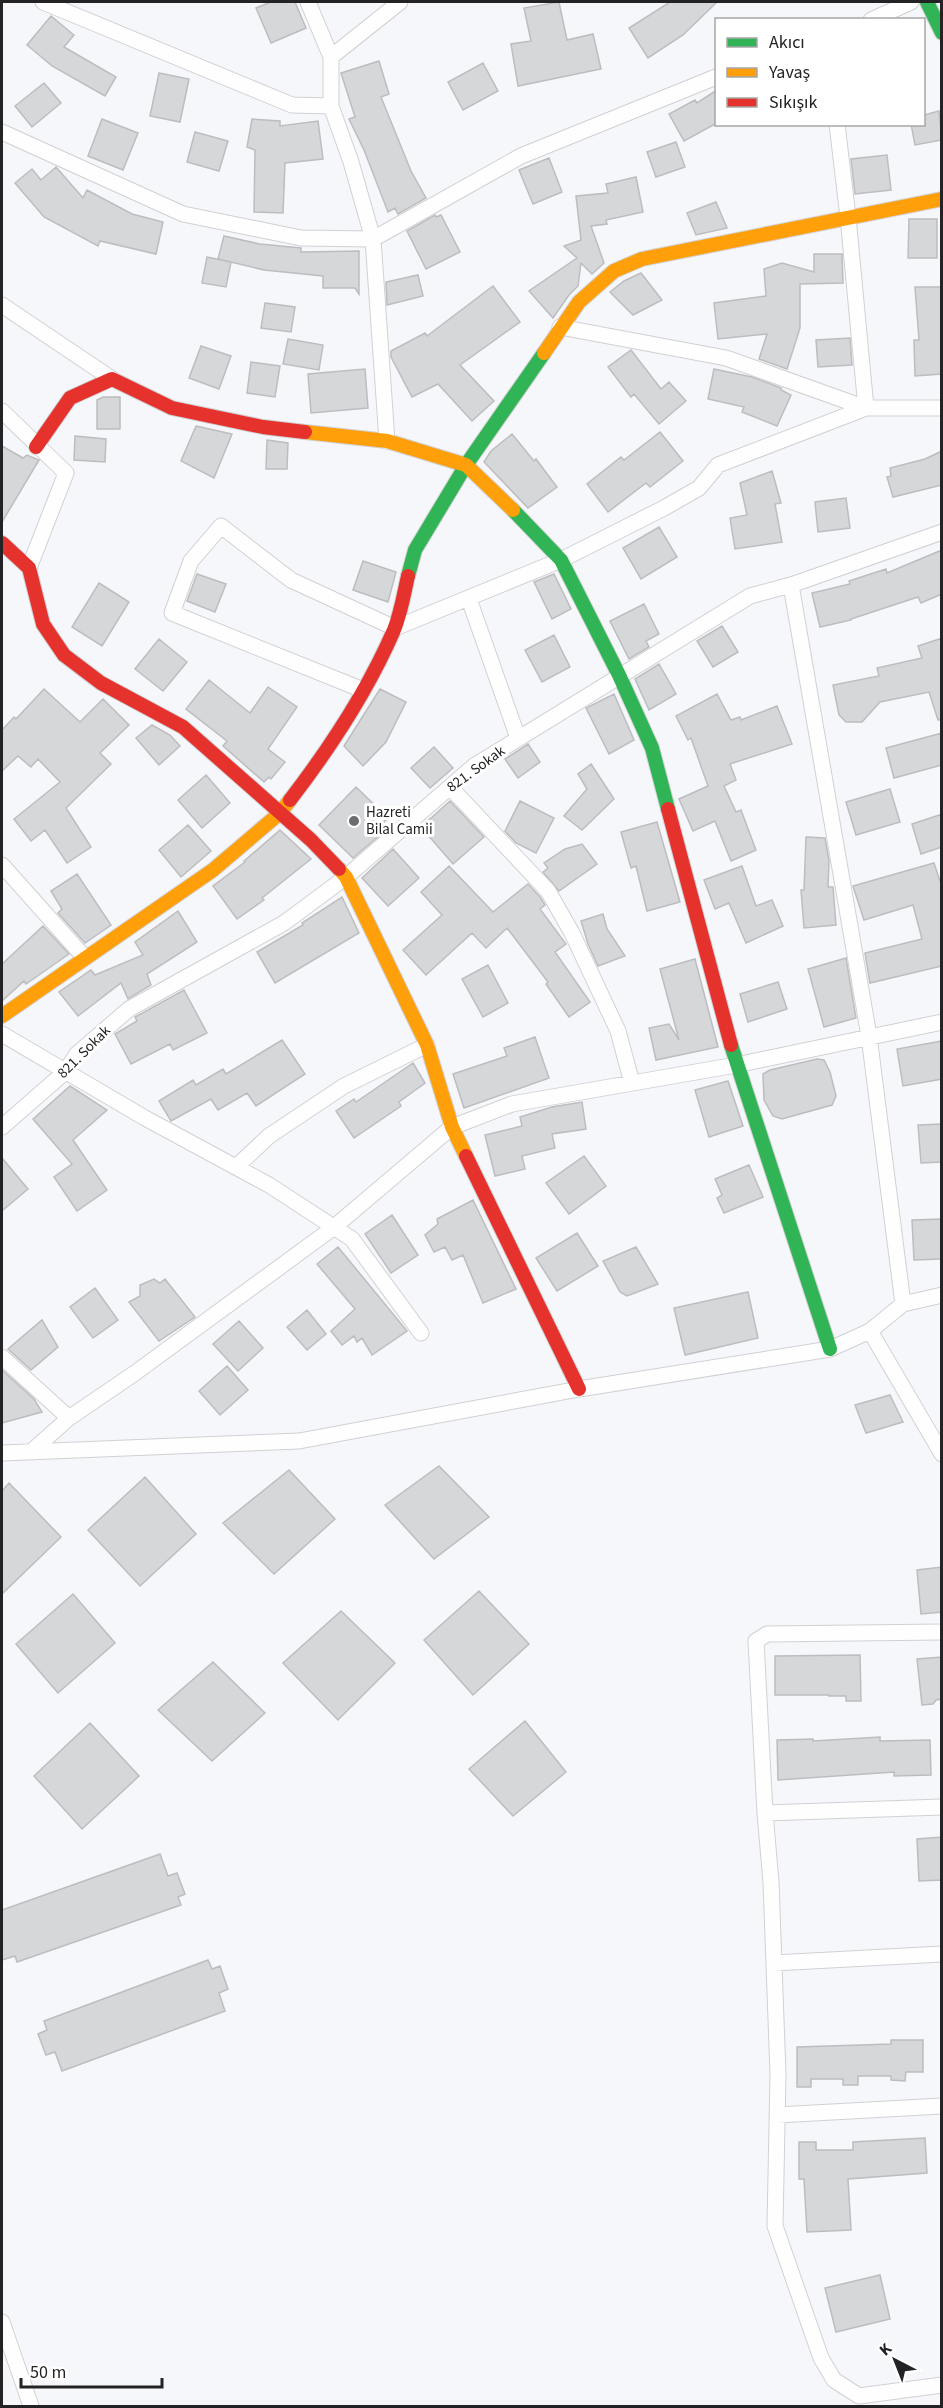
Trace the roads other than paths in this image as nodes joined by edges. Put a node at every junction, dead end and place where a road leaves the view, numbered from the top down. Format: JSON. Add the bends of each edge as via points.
{"nodes":[{"id":1,"x":43,"y":2,"type":"edge"},
{"id":2,"x":308,"y":2,"type":"edge"},
{"id":3,"x":400,"y":2,"type":"edge"},
{"id":4,"x":911,"y":2,"type":"edge"},
{"id":5,"x":927,"y":2,"type":"edge"},
{"id":6,"x":875,"y":18,"type":"edge"},
{"id":7,"x":942,"y":33,"type":"edge"},
{"id":8,"x":331,"y":57,"type":"junction"},
{"id":9,"x":715,"y":77,"type":"edge"},
{"id":10,"x":330,"y":106,"type":"junction"},
{"id":11,"x":837,"y":126,"type":"edge"},
{"id":12,"x":2,"y":132,"type":"edge"},
{"id":13,"x":942,"y":199,"type":"edge"},
{"id":14,"x":848,"y":217,"type":"junction"},
{"id":15,"x":373,"y":238,"type":"junction"},
{"id":16,"x":2,"y":305,"type":"edge"},
{"id":17,"x":560,"y":327,"type":"junction"},
{"id":18,"x":112,"y":379,"type":"junction"},
{"id":19,"x":866,"y":408,"type":"junction"},
{"id":20,"x":942,"y":408,"type":"edge"},
{"id":21,"x":2,"y":411,"type":"edge"},
{"id":22,"x":387,"y":441,"type":"junction"},
{"id":23,"x":36,"y":447,"type":"junction"},
{"id":24,"x":466,"y":465,"type":"junction"},
{"id":25,"x":942,"y":532,"type":"edge"},
{"id":26,"x":2,"y":543,"type":"edge"},
{"id":27,"x":561,"y":560,"type":"junction"},
{"id":28,"x":29,"y":568,"type":"junction"},
{"id":29,"x":791,"y":585,"type":"junction"},
{"id":30,"x":469,"y":599,"type":"junction"},
{"id":31,"x":395,"y":628,"type":"junction"},
{"id":32,"x":620,"y":675,"type":"junction"},
{"id":33,"x":363,"y":690,"type":"junction"},
{"id":34,"x":518,"y":738,"type":"junction"},
{"id":35,"x":450,"y":787,"type":"junction"},
{"id":36,"x":280,"y":813,"type":"junction"},
{"id":37,"x":2,"y":865,"type":"edge"},
{"id":38,"x":346,"y":877,"type":"junction"},
{"id":39,"x":85,"y":958,"type":"junction"},
{"id":40,"x":2,"y":1016,"type":"edge"},
{"id":41,"x":942,"y":1022,"type":"edge"},
{"id":42,"x":2,"y":1034,"type":"edge"},
{"id":43,"x":869,"y":1036,"type":"junction"},
{"id":44,"x":427,"y":1045,"type":"junction"},
{"id":45,"x":736,"y":1065,"type":"junction"},
{"id":46,"x":64,"y":1072,"type":"junction"},
{"id":47,"x":632,"y":1083,"type":"junction"},
{"id":48,"x":2,"y":1127,"type":"edge"},
{"id":49,"x":452,"y":1127,"type":"junction"},
{"id":50,"x":236,"y":1167,"type":"junction"},
{"id":51,"x":333,"y":1228,"type":"junction"},
{"id":52,"x":942,"y":1295,"type":"edge"},
{"id":53,"x":903,"y":1304,"type":"junction"},
{"id":54,"x":870,"y":1331,"type":"junction"},
{"id":55,"x":421,"y":1333,"type":"dead end"},
{"id":56,"x":830,"y":1349,"type":"junction"},
{"id":57,"x":2,"y":1357,"type":"edge"},
{"id":58,"x":579,"y":1389,"type":"junction"},
{"id":59,"x":69,"y":1418,"type":"junction"},
{"id":60,"x":33,"y":1450,"type":"junction"},
{"id":61,"x":2,"y":1453,"type":"edge"},
{"id":62,"x":942,"y":1454,"type":"edge"},
{"id":63,"x":942,"y":1632,"type":"edge"},
{"id":64,"x":942,"y":1807,"type":"edge"},
{"id":65,"x":765,"y":1814,"type":"junction"},
{"id":66,"x":942,"y":1953,"type":"edge"},
{"id":67,"x":774,"y":1964,"type":"junction"},
{"id":68,"x":942,"y":2106,"type":"edge"},
{"id":69,"x":777,"y":2115,"type":"junction"},
{"id":70,"x":2,"y":2322,"type":"edge"},
{"id":71,"x":942,"y":2385,"type":"edge"},
{"id":72,"x":31,"y":2406,"type":"edge"}],
"edges":[{"from":1,"to":10,"type":"street","via":[[292,105]]},
{"from":2,"to":8,"type":"street"},
{"from":3,"to":8,"type":"street"},
{"from":4,"to":6,"type":"street"},
{"from":5,"to":7,"type":"street"},
{"from":8,"to":10,"type":"street"},
{"from":9,"to":15,"type":"street","via":[[521,156]]},
{"from":10,"to":15,"type":"street"},
{"from":11,"to":14,"type":"street"},
{"from":12,"to":15,"type":"street","via":[[183,214],[302,238]]},
{"from":13,"to":14,"type":"street"},
{"from":14,"to":17,"type":"street","via":[[642,259],[614,271],[579,302]]},
{"from":14,"to":19,"type":"street"},
{"from":15,"to":22,"type":"street"},
{"from":16,"to":18,"type":"street"},
{"from":17,"to":19,"type":"street","via":[[726,358]]},
{"from":17,"to":24,"type":"street"},
{"from":18,"to":22,"type":"street","via":[[172,408],[263,427]]},
{"from":18,"to":23,"type":"street","via":[[70,398]]},
{"from":19,"to":20,"type":"street"},
{"from":19,"to":27,"type":"street","via":[[718,465],[699,488]]},
{"from":21,"to":23,"type":"street"},
{"from":22,"to":24,"type":"street"},
{"from":23,"to":28,"type":"street","via":[[66,474]]},
{"from":24,"to":27,"type":"street"},
{"from":24,"to":31,"type":"street","via":[[415,550]]},
{"from":25,"to":29,"type":"street","name":"821. Sokak"},
{"from":26,"to":28,"type":"street"},
{"from":27,"to":30,"type":"street"},
{"from":27,"to":32,"type":"street"},
{"from":28,"to":36,"type":"street","via":[[43,624],[64,655],[101,683],[183,727]]},
{"from":29,"to":32,"type":"street","name":"821. Sokak","via":[[750,596]]},
{"from":29,"to":43,"type":"street"},
{"from":30,"to":31,"type":"street"},
{"from":30,"to":34,"type":"street"},
{"from":31,"to":33,"type":"street"},
{"from":31,"to":33,"type":"street","via":[[291,580],[221,526],[191,561],[172,613]]},
{"from":32,"to":34,"type":"street","name":"821. Sokak"},
{"from":32,"to":45,"type":"street","via":[[652,748]]},
{"from":33,"to":36,"type":"street","via":[[318,763]]},
{"from":34,"to":35,"type":"street","name":"821. Sokak","via":[[474,766]]},
{"from":35,"to":38,"type":"street","name":"821. Sokak"},
{"from":35,"to":47,"type":"street","via":[[548,891],[618,1031]]},
{"from":36,"to":38,"type":"street"},
{"from":36,"to":39,"type":"street","via":[[213,870]]},
{"from":37,"to":39,"type":"street"},
{"from":38,"to":44,"type":"street"},
{"from":38,"to":46,"type":"street","name":"821. Sokak","via":[[284,923],[129,1009],[77,1054]]},
{"from":39,"to":40,"type":"street"},
{"from":41,"to":43,"type":"street"},
{"from":42,"to":46,"type":"street"},
{"from":43,"to":45,"type":"street"},
{"from":43,"to":53,"type":"street"},
{"from":44,"to":49,"type":"street"},
{"from":44,"to":50,"type":"street","via":[[344,1086],[269,1136]]},
{"from":45,"to":47,"type":"street"},
{"from":45,"to":56,"type":"street"},
{"from":46,"to":48,"type":"street","name":"821. Sokak"},
{"from":46,"to":50,"type":"street"},
{"from":47,"to":49,"type":"street","via":[[512,1104]]},
{"from":49,"to":51,"type":"street"},
{"from":49,"to":58,"type":"street"},
{"from":50,"to":51,"type":"street"},
{"from":51,"to":55,"type":"street","via":[[352,1239]]},
{"from":51,"to":59,"type":"street"},
{"from":52,"to":53,"type":"street"},
{"from":53,"to":54,"type":"street"},
{"from":54,"to":56,"type":"street"},
{"from":54,"to":62,"type":"street"},
{"from":56,"to":58,"type":"street"},
{"from":57,"to":59,"type":"street"},
{"from":58,"to":60,"type":"street","via":[[299,1441]]},
{"from":59,"to":60,"type":"street"},
{"from":60,"to":61,"type":"street"},
{"from":63,"to":65,"type":"street","via":[[767,1634],[756,1641]]},
{"from":64,"to":65,"type":"street"},
{"from":65,"to":67,"type":"street"},
{"from":66,"to":67,"type":"street"},
{"from":67,"to":69,"type":"street"},
{"from":68,"to":69,"type":"street"},
{"from":69,"to":71,"type":"street","via":[[776,2226],[821,2358],[834,2380],[859,2396]]},
{"from":70,"to":72,"type":"street"}]}
